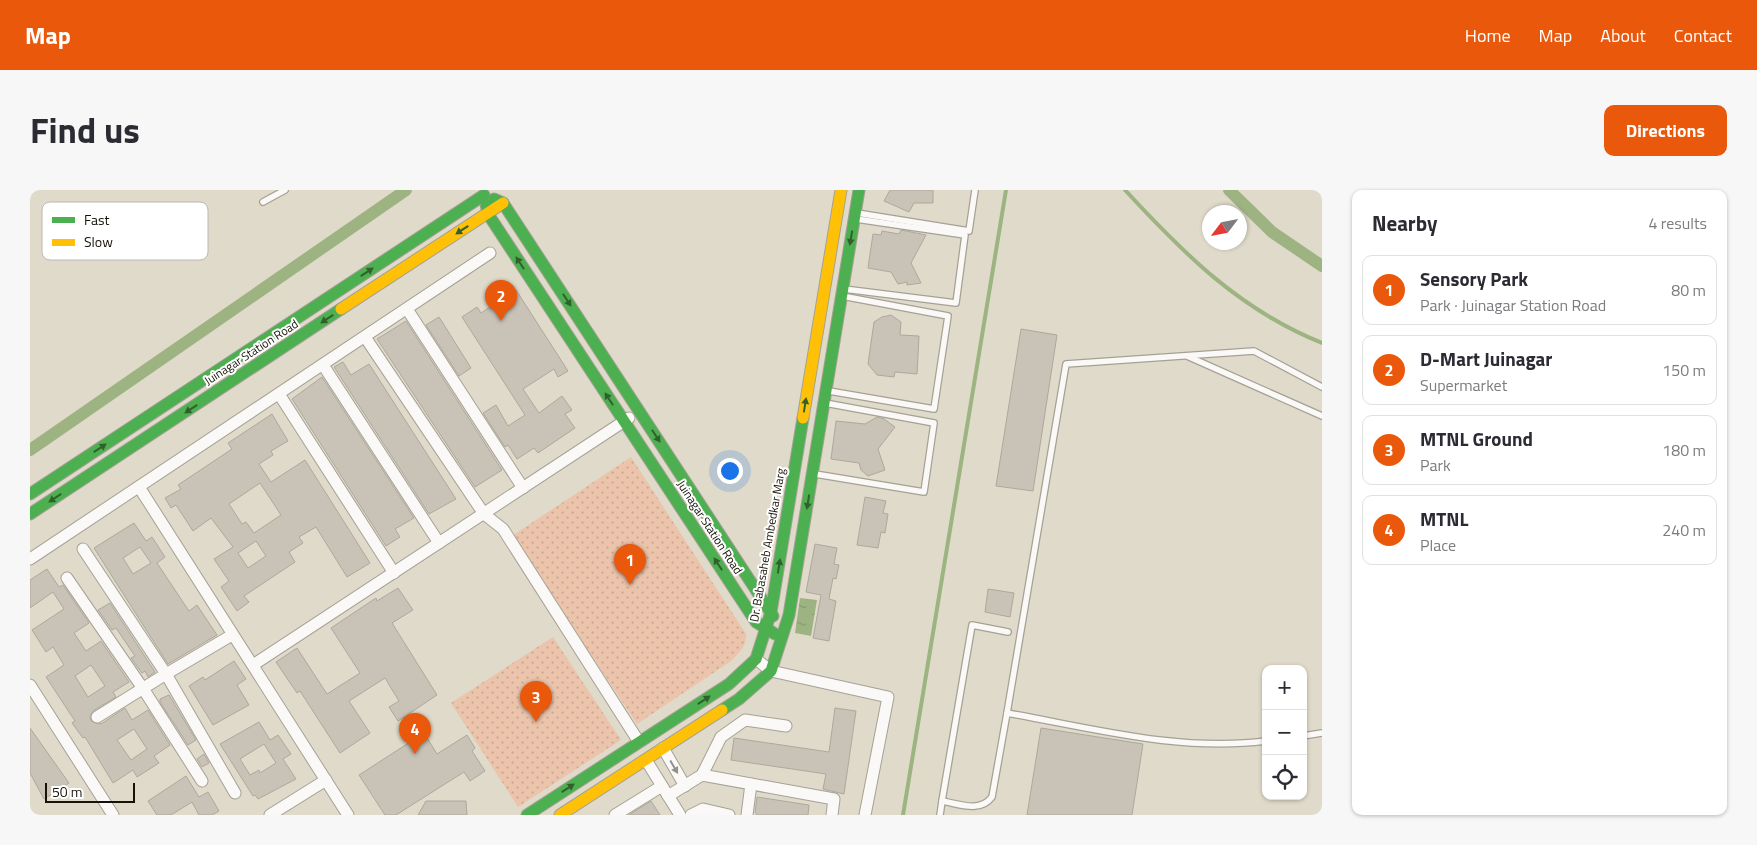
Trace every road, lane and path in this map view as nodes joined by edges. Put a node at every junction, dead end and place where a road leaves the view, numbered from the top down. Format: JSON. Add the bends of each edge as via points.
{"nodes":[{"id":1,"x":284,"y":190,"type":"edge"},
{"id":2,"x":841,"y":190,"type":"edge"},
{"id":3,"x":859,"y":190,"type":"edge"},
{"id":4,"x":975,"y":190,"type":"edge"},
{"id":5,"x":482,"y":193,"type":"edge"},
{"id":6,"x":263,"y":202,"type":"dead end"},
{"id":7,"x":503,"y":203,"type":"junction"},
{"id":8,"x":488,"y":214,"type":"junction"},
{"id":9,"x":854,"y":216,"type":"junction"},
{"id":10,"x":490,"y":253,"type":"dead end"},
{"id":11,"x":842,"y":292,"type":"junction"},
{"id":12,"x":407,"y":310,"type":"junction"},
{"id":13,"x":818,"y":327,"type":"junction"},
{"id":14,"x":836,"y":330,"type":"junction"},
{"id":15,"x":366,"y":337,"type":"junction"},
{"id":16,"x":1185,"y":356,"type":"junction"},
{"id":17,"x":323,"y":365,"type":"junction"},
{"id":18,"x":1322,"y":387,"type":"edge"},
{"id":19,"x":827,"y":390,"type":"junction"},
{"id":20,"x":279,"y":394,"type":"junction"},
{"id":21,"x":824,"y":403,"type":"junction"},
{"id":22,"x":640,"y":411,"type":"junction"},
{"id":23,"x":1322,"y":416,"type":"edge"},
{"id":24,"x":624,"y":422,"type":"junction"},
{"id":25,"x":812,"y":474,"type":"junction"},
{"id":26,"x":139,"y":487,"type":"junction"},
{"id":27,"x":524,"y":488,"type":"junction"},
{"id":28,"x":30,"y":494,"type":"edge"},
{"id":29,"x":30,"y":514,"type":"edge"},
{"id":30,"x":484,"y":514,"type":"junction"},
{"id":31,"x":439,"y":543,"type":"junction"},
{"id":32,"x":83,"y":549,"type":"dead end"},
{"id":33,"x":30,"y":559,"type":"edge"},
{"id":34,"x":394,"y":573,"type":"junction"},
{"id":35,"x":67,"y":578,"type":"dead end"},
{"id":36,"x":771,"y":612,"type":"junction"},
{"id":37,"x":766,"y":628,"type":"junction"},
{"id":38,"x":1008,"y":632,"type":"dead end"},
{"id":39,"x":232,"y":634,"type":"junction"},
{"id":40,"x":783,"y":638,"type":"junction"},
{"id":41,"x":756,"y":659,"type":"junction"},
{"id":42,"x":252,"y":665,"type":"junction"},
{"id":43,"x":770,"y":671,"type":"junction"},
{"id":44,"x":166,"y":674,"type":"junction"},
{"id":45,"x":30,"y":685,"type":"edge"},
{"id":46,"x":144,"y":690,"type":"junction"},
{"id":47,"x":1007,"y":714,"type":"junction"},
{"id":48,"x":97,"y":718,"type":"dead end"},
{"id":49,"x":786,"y":726,"type":"dead end"},
{"id":50,"x":1322,"y":733,"type":"edge"},
{"id":51,"x":1307,"y":735,"type":"edge"},
{"id":52,"x":1262,"y":741,"type":"edge"},
{"id":53,"x":639,"y":742,"type":"junction"},
{"id":54,"x":663,"y":748,"type":"junction"},
{"id":55,"x":646,"y":760,"type":"junction"},
{"id":56,"x":702,"y":775,"type":"junction"},
{"id":57,"x":326,"y":780,"type":"junction"},
{"id":58,"x":202,"y":781,"type":"dead end"},
{"id":59,"x":751,"y":784,"type":"junction"},
{"id":60,"x":685,"y":786,"type":"junction"},
{"id":61,"x":665,"y":791,"type":"junction"},
{"id":62,"x":234,"y":792,"type":"dead end"},
{"id":63,"x":942,"y":801,"type":"junction"},
{"id":64,"x":113,"y":815,"type":"edge"},
{"id":65,"x":270,"y":815,"type":"edge"},
{"id":66,"x":348,"y":815,"type":"edge"},
{"id":67,"x":527,"y":815,"type":"edge"},
{"id":68,"x":560,"y":815,"type":"edge"},
{"id":69,"x":614,"y":815,"type":"edge"},
{"id":70,"x":680,"y":815,"type":"edge"},
{"id":71,"x":691,"y":815,"type":"edge"},
{"id":72,"x":729,"y":815,"type":"edge"},
{"id":73,"x":747,"y":815,"type":"edge"},
{"id":74,"x":832,"y":815,"type":"edge"},
{"id":75,"x":865,"y":815,"type":"edge"},
{"id":76,"x":940,"y":815,"type":"edge"}],
"edges":[{"from":1,"to":6,"type":"lane"},
{"from":2,"to":13,"type":"street","name":"Dr. Babasaheb Ambedkar Marg"},
{"from":3,"to":9,"type":"street"},
{"from":4,"to":9,"type":"lane","via":[[969,231]]},
{"from":5,"to":7,"type":"street"},
{"from":5,"to":8,"type":"street","name":"Juinagar Station Road"},
{"from":28,"to":5,"type":"street","name":"Juinagar Station Road","one_way":true},
{"from":7,"to":8,"type":"street","name":"Juinagar Station Road"},
{"from":7,"to":22,"type":"street","name":"Juinagar Station Road","one_way":true},
{"from":24,"to":8,"type":"street","name":"Juinagar Station Road","one_way":true},
{"from":8,"to":29,"type":"street","name":"Juinagar Station Road","one_way":true},
{"from":9,"to":11,"type":"street","one_way":true},
{"from":9,"to":11,"type":"lane","via":[[965,235],[956,303]]},
{"from":10,"to":12,"type":"street"},
{"from":11,"to":14,"type":"street"},
{"from":11,"to":19,"type":"lane","via":[[948,316],[934,409]]},
{"from":12,"to":15,"type":"street"},
{"from":12,"to":27,"type":"street"},
{"from":13,"to":14,"type":"street"},
{"from":36,"to":13,"type":"street","name":"Dr. Babasaheb Ambedkar Marg","one_way":true},
{"from":14,"to":19,"type":"street"},
{"from":15,"to":17,"type":"street"},
{"from":15,"to":30,"type":"street"},
{"from":16,"to":18,"type":"lane","via":[[1254,351]]},
{"from":16,"to":23,"type":"lane"},
{"from":16,"to":47,"type":"lane","via":[[1066,364]]},
{"from":17,"to":20,"type":"street"},
{"from":17,"to":31,"type":"street"},
{"from":19,"to":21,"type":"street"},
{"from":20,"to":26,"type":"street"},
{"from":20,"to":34,"type":"street"},
{"from":21,"to":25,"type":"street"},
{"from":21,"to":25,"type":"lane","via":[[934,423],[924,492]]},
{"from":22,"to":24,"type":"street"},
{"from":22,"to":36,"type":"street","name":"Juinagar Station Road","one_way":true},
{"from":24,"to":27,"type":"street"},
{"from":37,"to":24,"type":"street","name":"Juinagar Station Road","one_way":true,"via":[[756,622]]},
{"from":25,"to":40,"type":"street","one_way":true},
{"from":26,"to":33,"type":"street"},
{"from":26,"to":39,"type":"street"},
{"from":27,"to":30,"type":"street"},
{"from":30,"to":31,"type":"street"},
{"from":30,"to":53,"type":"street","via":[[503,529]]},
{"from":31,"to":34,"type":"street"},
{"from":32,"to":44,"type":"street"},
{"from":34,"to":42,"type":"street"},
{"from":35,"to":46,"type":"street"},
{"from":36,"to":37,"type":"street","name":"Dr. Babasaheb Ambedkar Marg"},
{"from":36,"to":40,"type":"street","name":"Juinagar Station Road"},
{"from":37,"to":40,"type":"street","name":"Juinagar Station Road"},
{"from":37,"to":41,"type":"street","name":"Dr. Babasaheb Ambedkar Marg"},
{"from":38,"to":63,"type":"lane","via":[[972,625]]},
{"from":39,"to":42,"type":"street"},
{"from":39,"to":44,"type":"street"},
{"from":40,"to":43,"type":"street"},
{"from":41,"to":43,"type":"street"},
{"from":53,"to":41,"type":"street","name":"Dr. Babasaheb Ambedkar Marg","one_way":true,"via":[[729,684]]},
{"from":42,"to":57,"type":"street"},
{"from":43,"to":54,"type":"street","via":[[739,699]]},
{"from":43,"to":75,"type":"street","via":[[888,697]]},
{"from":44,"to":46,"type":"street"},
{"from":44,"to":62,"type":"street"},
{"from":45,"to":64,"type":"street"},
{"from":46,"to":48,"type":"street"},
{"from":46,"to":58,"type":"street"},
{"from":47,"to":52,"type":"lane","via":[[1176,743],[1203,745]]},
{"from":47,"to":63,"type":"lane","via":[[992,798],[979,807]]},
{"from":49,"to":56,"type":"street","via":[[745,720],[721,737]]},
{"from":50,"to":51,"type":"lane"},
{"from":67,"to":53,"type":"street","name":"Dr. Babasaheb Ambedkar Marg","one_way":true},
{"from":54,"to":55,"type":"street"},
{"from":54,"to":60,"type":"street","one_way":true},
{"from":55,"to":61,"type":"street"},
{"from":55,"to":68,"type":"street"},
{"from":56,"to":59,"type":"street"},
{"from":56,"to":60,"type":"street"},
{"from":57,"to":65,"type":"street"},
{"from":57,"to":66,"type":"street"},
{"from":59,"to":73,"type":"street"},
{"from":59,"to":74,"type":"street","via":[[834,799]]},
{"from":60,"to":61,"type":"street"},
{"from":61,"to":69,"type":"street"},
{"from":61,"to":70,"type":"street"},
{"from":63,"to":76,"type":"lane"},
{"from":71,"to":72,"type":"street","via":[[703,809]]}]}
